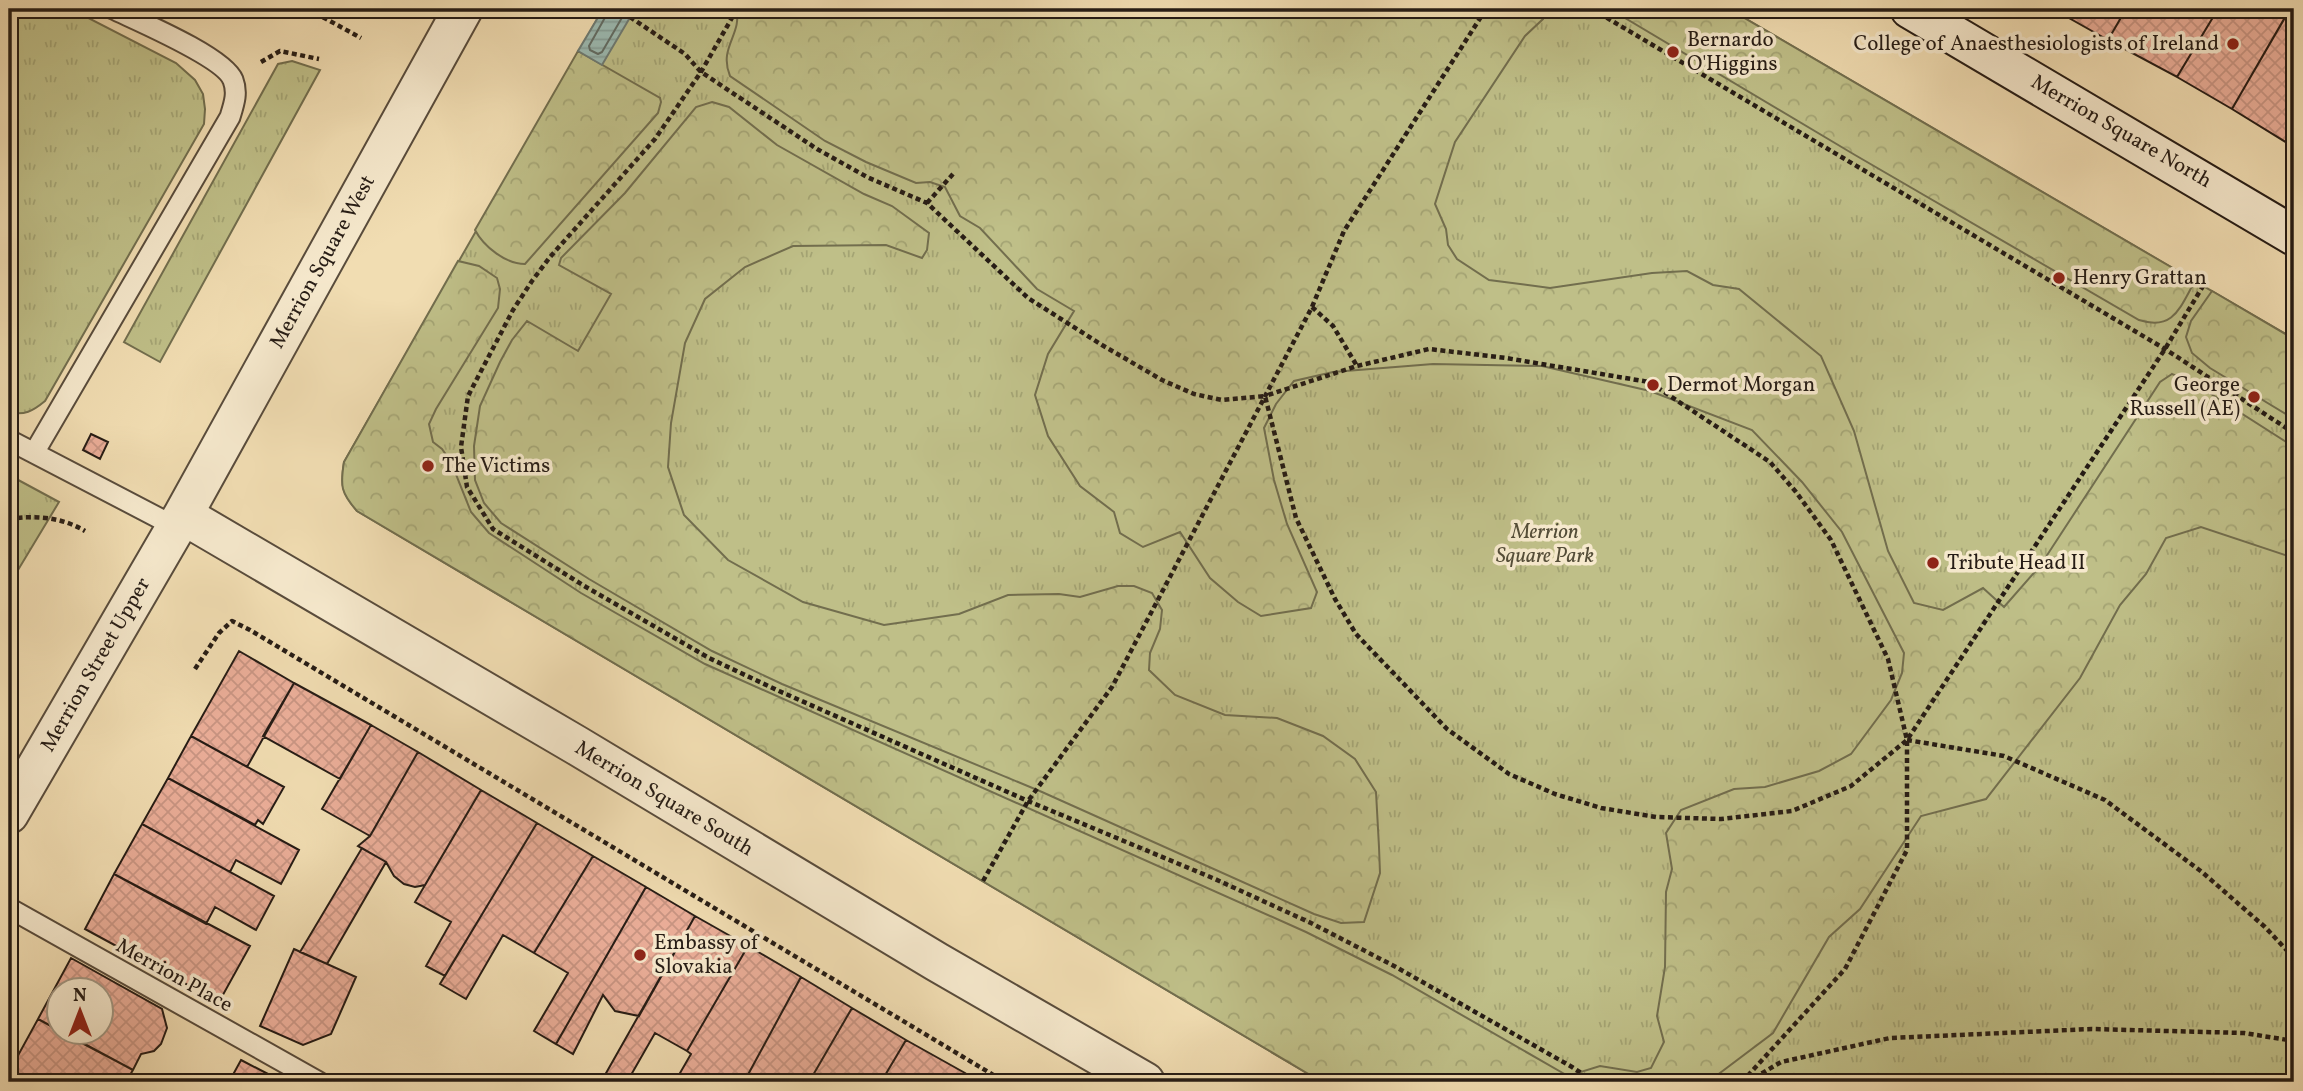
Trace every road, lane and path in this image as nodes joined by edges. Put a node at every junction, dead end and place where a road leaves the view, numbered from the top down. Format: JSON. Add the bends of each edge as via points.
{"nodes":[{"id":1,"x":113,"y":9,"type":"edge"},
{"id":2,"x":308,"y":9,"type":"edge"},
{"id":3,"x":463,"y":9,"type":"edge"},
{"id":4,"x":737,"y":9,"type":"edge"},
{"id":5,"x":1486,"y":9,"type":"edge"},
{"id":6,"x":1592,"y":9,"type":"edge"},
{"id":7,"x":1910,"y":9,"type":"edge"},
{"id":8,"x":630,"y":17,"type":"dead end"},
{"id":9,"x":361,"y":38,"type":"dead end"},
{"id":10,"x":319,"y":59,"type":"dead end"},
{"id":11,"x":701,"y":72,"type":"junction"},
{"id":12,"x":232,"y":78,"type":"junction"},
{"id":13,"x":953,"y":174,"type":"dead end"},
{"id":14,"x":927,"y":203,"type":"junction"},
{"id":15,"x":2294,"y":236,"type":"edge"},
{"id":16,"x":2203,"y":286,"type":"dead end"},
{"id":17,"x":1312,"y":307,"type":"junction"},
{"id":18,"x":2165,"y":349,"type":"junction"},
{"id":19,"x":1357,"y":366,"type":"junction"},
{"id":20,"x":1265,"y":396,"type":"junction"},
{"id":21,"x":2294,"y":433,"type":"edge"},
{"id":22,"x":9,"y":440,"type":"edge"},
{"id":23,"x":34,"y":453,"type":"junction"},
{"id":24,"x":9,"y":519,"type":"edge"},
{"id":25,"x":180,"y":521,"type":"junction"},
{"id":26,"x":85,"y":531,"type":"dead end"},
{"id":27,"x":195,"y":669,"type":"dead end"},
{"id":28,"x":1907,"y":740,"type":"junction"},
{"id":29,"x":19,"y":772,"type":"edge"},
{"id":30,"x":1028,"y":801,"type":"junction"},
{"id":31,"x":9,"y":814,"type":"edge"},
{"id":32,"x":983,"y":881,"type":"dead end"},
{"id":33,"x":9,"y":908,"type":"edge"},
{"id":34,"x":2294,"y":958,"type":"edge"},
{"id":35,"x":2294,"y":1041,"type":"edge"},
{"id":36,"x":318,"y":1082,"type":"edge"},
{"id":37,"x":1005,"y":1082,"type":"edge"},
{"id":38,"x":1145,"y":1082,"type":"edge"},
{"id":39,"x":1595,"y":1082,"type":"edge"},
{"id":40,"x":1744,"y":1082,"type":"edge"}],
"edges":[{"from":1,"to":12,"type":"lane","via":[[213,59]]},
{"from":2,"to":9,"type":"path"},
{"from":3,"to":25,"type":"street","name":"Merrion Square West"},
{"from":4,"to":11,"type":"path"},
{"from":5,"to":17,"type":"path","via":[[1343,231]]},
{"from":6,"to":18,"type":"path"},
{"from":7,"to":15,"type":"street","name":"Merrion Square North"},
{"from":8,"to":11,"type":"path","via":[[685,54]]},
{"from":10,"to":12,"type":"path","via":[[280,51]]},
{"from":11,"to":14,"type":"path","via":[[817,149]]},
{"from":11,"to":30,"type":"path","via":[[656,139],[550,257],[513,310],[468,396],[461,447],[467,487],[493,528],[709,658]]},
{"from":12,"to":23,"type":"lane","via":[[236,97],[230,117]]},
{"from":13,"to":14,"type":"path"},
{"from":14,"to":20,"type":"path","via":[[1028,298],[1162,380],[1222,400]]},
{"from":16,"to":18,"type":"path"},
{"from":17,"to":19,"type":"path","via":[[1333,326]]},
{"from":17,"to":20,"type":"path"},
{"from":18,"to":21,"type":"path"},
{"from":18,"to":28,"type":"path"},
{"from":19,"to":20,"type":"path"},
{"from":19,"to":28,"type":"path","via":[[1429,349],[1649,382],[1770,462],[1831,540],[1888,659]]},
{"from":20,"to":28,"type":"path","via":[[1296,518],[1356,634],[1447,729],[1509,774],[1601,808],[1656,817],[1721,819],[1792,811],[1851,786]]},
{"from":20,"to":30,"type":"path","via":[[1112,687]]},
{"from":22,"to":23,"type":"lane"},
{"from":23,"to":25,"type":"lane"},
{"from":24,"to":26,"type":"path","via":[[35,515]]},
{"from":25,"to":29,"type":"street","name":"Merrion Street Upper"},
{"from":25,"to":38,"type":"street","name":"Merrion Square South","via":[[564,739]]},
{"from":27,"to":37,"type":"path","via":[[232,621],[250,630]]},
{"from":28,"to":34,"type":"path","via":[[2004,756],[2105,800],[2202,872]]},
{"from":28,"to":40,"type":"path","via":[[1907,850],[1845,969]]},
{"from":29,"to":31,"type":"street","name":"Merrion Street Upper"},
{"from":30,"to":32,"type":"path"},
{"from":30,"to":39,"type":"path","via":[[1311,923]]},
{"from":33,"to":36,"type":"lane","name":"Merrion Place"},
{"from":35,"to":40,"type":"path","via":[[2244,1033],[2092,1029],[1890,1038],[1781,1062]]}]}
